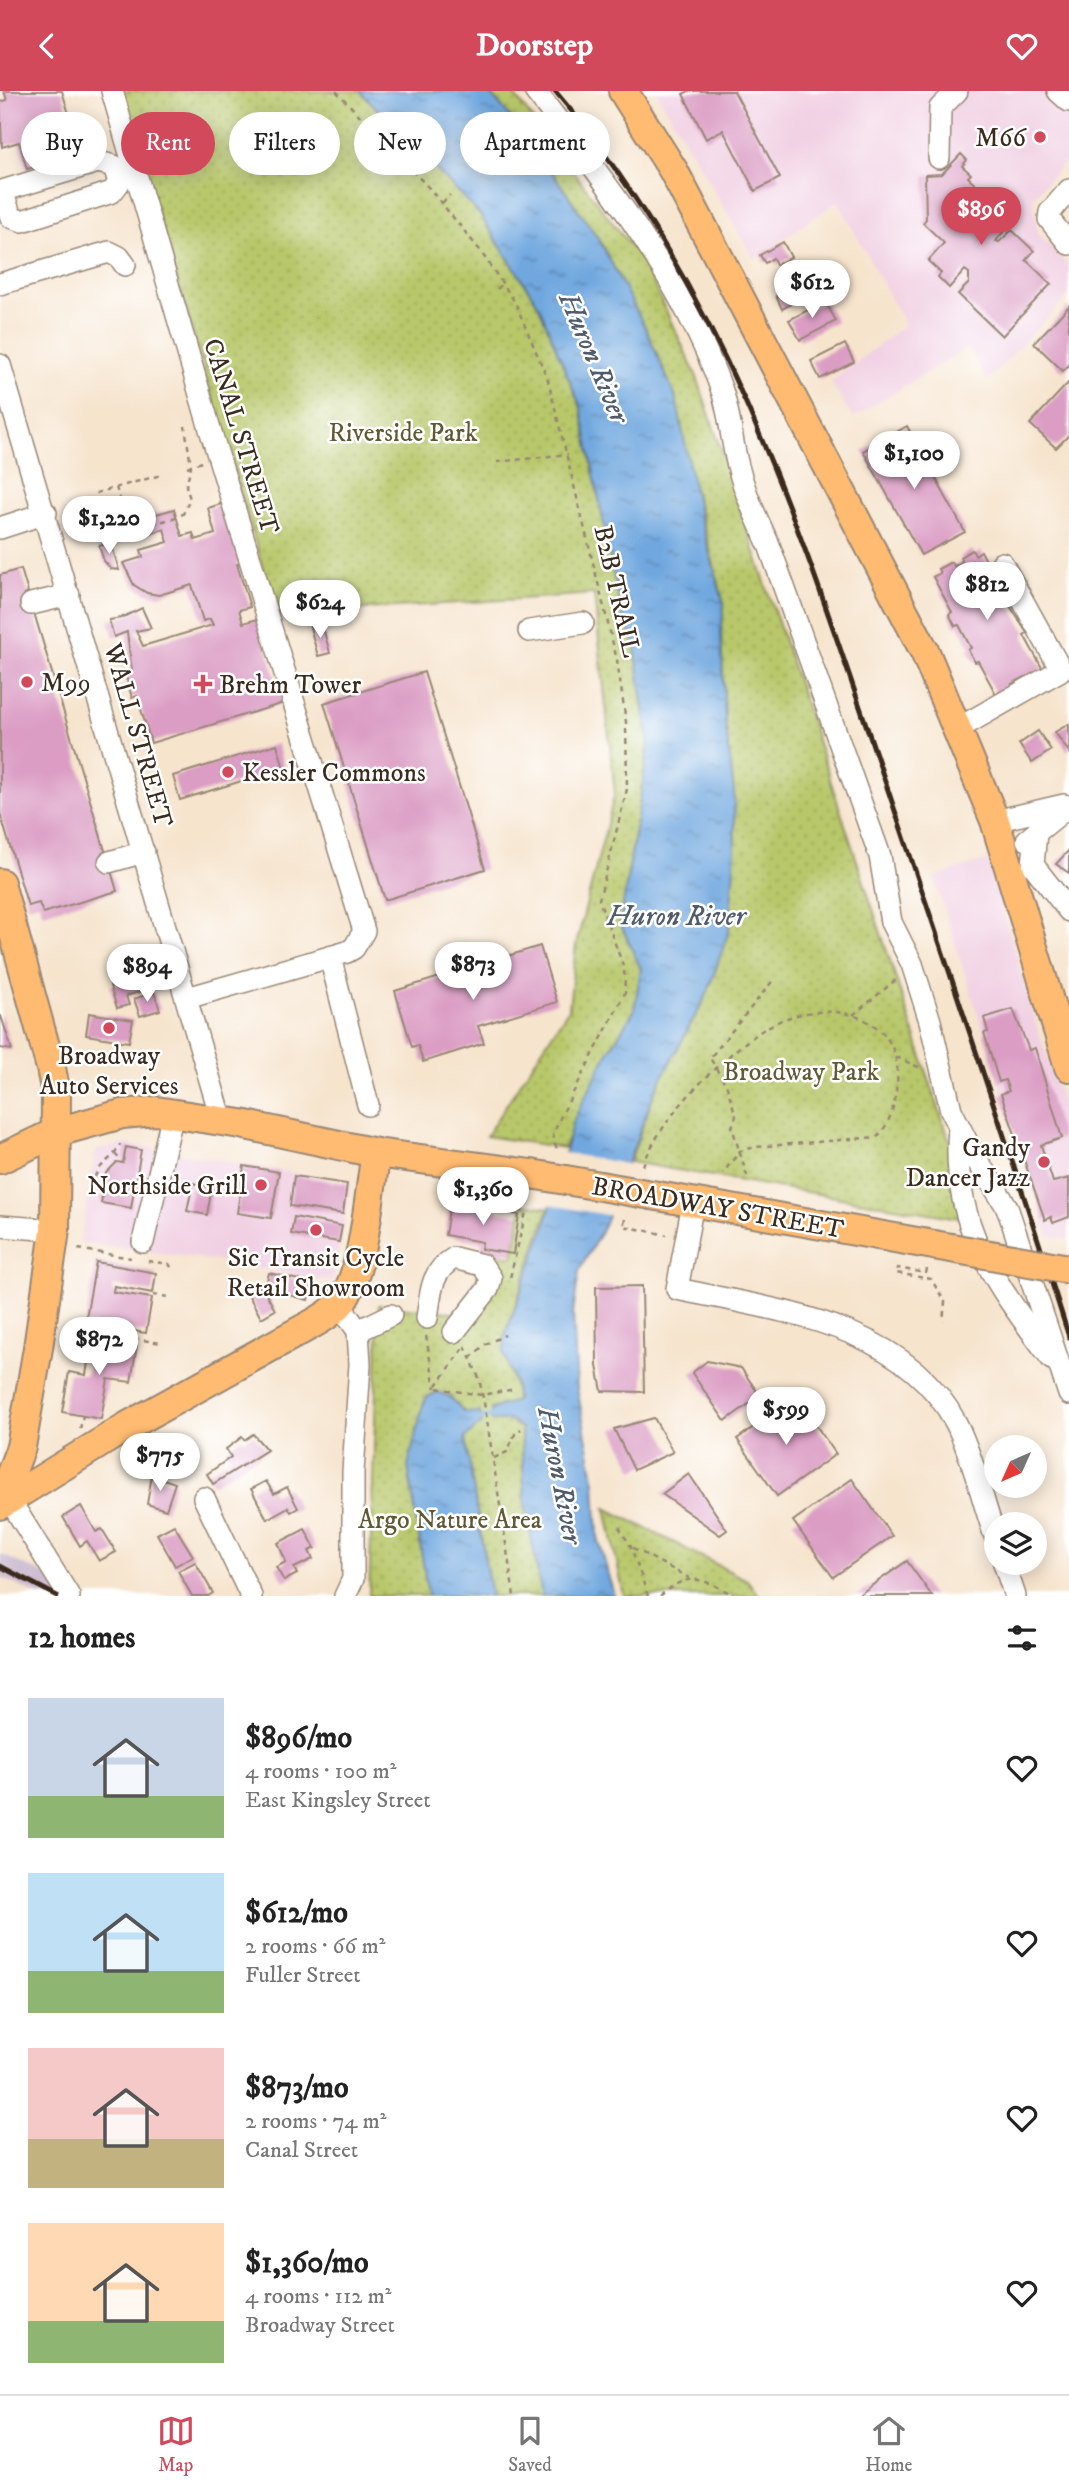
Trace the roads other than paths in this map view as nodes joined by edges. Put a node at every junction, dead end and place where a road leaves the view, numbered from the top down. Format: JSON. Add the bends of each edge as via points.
{"nodes":[{"id":1,"x":112,"y":91,"type":"edge"},
{"id":2,"x":535,"y":91,"type":"edge"},
{"id":3,"x":623,"y":91,"type":"edge"},
{"id":4,"x":957,"y":91,"type":"edge"},
{"id":5,"x":1058,"y":91,"type":"edge"},
{"id":6,"x":1069,"y":101,"type":"edge"},
{"id":7,"x":939,"y":158,"type":"dead end"},
{"id":8,"x":1,"y":189,"type":"edge"},
{"id":9,"x":1069,"y":190,"type":"edge"},
{"id":10,"x":1069,"y":244,"type":"edge"},
{"id":11,"x":125,"y":265,"type":"dead end"},
{"id":12,"x":0,"y":284,"type":"edge"},
{"id":13,"x":0,"y":365,"type":"edge"},
{"id":14,"x":46,"y":513,"type":"junction"},
{"id":15,"x":0,"y":528,"type":"edge"},
{"id":16,"x":1002,"y":563,"type":"dead end"},
{"id":17,"x":69,"y":595,"type":"junction"},
{"id":18,"x":31,"y":604,"type":"dead end"},
{"id":19,"x":583,"y":623,"type":"dead end"},
{"id":20,"x":529,"y":631,"type":"dead end"},
{"id":21,"x":959,"y":728,"type":"junction"},
{"id":22,"x":1069,"y":805,"type":"edge"},
{"id":23,"x":995,"y":821,"type":"junction"},
{"id":24,"x":1036,"y":833,"type":"junction"},
{"id":25,"x":144,"y":852,"type":"junction"},
{"id":26,"x":1004,"y":854,"type":"junction"},
{"id":27,"x":109,"y":862,"type":"dead end"},
{"id":28,"x":0,"y":883,"type":"edge"},
{"id":29,"x":1069,"y":911,"type":"edge"},
{"id":30,"x":330,"y":957,"type":"junction"},
{"id":31,"x":187,"y":999,"type":"junction"},
{"id":32,"x":1069,"y":1067,"type":"edge"},
{"id":33,"x":368,"y":1105,"type":"dead end"},
{"id":34,"x":173,"y":1113,"type":"junction"},
{"id":35,"x":222,"y":1121,"type":"junction"},
{"id":36,"x":959,"y":1127,"type":"junction"},
{"id":37,"x":57,"y":1132,"type":"junction"},
{"id":38,"x":376,"y":1153,"type":"junction"},
{"id":39,"x":0,"y":1159,"type":"edge"},
{"id":40,"x":693,"y":1203,"type":"junction"},
{"id":41,"x":0,"y":1226,"type":"edge"},
{"id":42,"x":55,"y":1230,"type":"junction"},
{"id":43,"x":143,"y":1242,"type":"dead end"},
{"id":44,"x":1069,"y":1269,"type":"edge"},
{"id":45,"x":339,"y":1304,"type":"junction"},
{"id":46,"x":391,"y":1315,"type":"dead end"},
{"id":47,"x":427,"y":1318,"type":"road end"},
{"id":48,"x":358,"y":1331,"type":"junction"},
{"id":49,"x":460,"y":1339,"type":"road end"},
{"id":50,"x":1062,"y":1372,"type":"junction"},
{"id":51,"x":1069,"y":1394,"type":"edge"},
{"id":52,"x":27,"y":1414,"type":"junction"},
{"id":53,"x":52,"y":1475,"type":"junction"},
{"id":54,"x":5,"y":1489,"type":"edge"},
{"id":55,"x":204,"y":1498,"type":"dead end"},
{"id":56,"x":987,"y":1512,"type":"edge"},
{"id":57,"x":1008,"y":1575,"type":"edge"},
{"id":58,"x":349,"y":1588,"type":"edge"},
{"id":59,"x":69,"y":1596,"type":"edge"},
{"id":60,"x":251,"y":1596,"type":"edge"},
{"id":61,"x":1015,"y":1596,"type":"edge"}],
"edges":[{"from":1,"to":30,"type":"street","name":"CANAL STREET","via":[[210,429],[362,920],[364,931],[354,948]]},
{"from":2,"to":36,"type":"street","via":[[644,239],[698,333],[722,390],[738,467],[880,856],[891,922],[910,959]]},
{"from":3,"to":21,"type":"main road","via":[[673,170],[885,571]]},
{"from":4,"to":7,"type":"street","via":[[940,108]]},
{"from":5,"to":6,"type":"street"},
{"from":8,"to":8,"type":"street","via":[[98,162],[114,166],[119,183],[112,193],[22,221],[11,217]]},
{"from":9,"to":10,"type":"street","via":[[1049,219]]},
{"from":11,"to":12,"type":"street","via":[[108,252]]},
{"from":13,"to":14,"type":"street","name":"WALL STREET"},
{"from":14,"to":15,"type":"street"},
{"from":14,"to":17,"type":"street","name":"WALL STREET"},
{"from":16,"to":21,"type":"street","via":[[1061,670]]},
{"from":17,"to":18,"type":"street"},
{"from":17,"to":25,"type":"street","name":"WALL STREET"},
{"from":19,"to":20,"type":"street"},
{"from":21,"to":23,"type":"main road"},
{"from":22,"to":23,"type":"street"},
{"from":22,"to":24,"type":"street"},
{"from":23,"to":26,"type":"main road"},
{"from":24,"to":26,"type":"street"},
{"from":24,"to":29,"type":"street","via":[[1033,865]]},
{"from":25,"to":27,"type":"street"},
{"from":25,"to":31,"type":"street","name":"WALL STREET"},
{"from":26,"to":32,"type":"main road"},
{"from":28,"to":37,"type":"main road","via":[[51,1068]]},
{"from":30,"to":31,"type":"street","name":"CANAL STREET"},
{"from":30,"to":33,"type":"street"},
{"from":31,"to":35,"type":"street","name":"WALL STREET"},
{"from":34,"to":35,"type":"main road","name":"BROADWAY STREET"},
{"from":34,"to":37,"type":"main road","name":"BROADWAY STREET","via":[[122,1114]]},
{"from":34,"to":43,"type":"street"},
{"from":35,"to":38,"type":"main road","name":"BROADWAY STREET"},
{"from":36,"to":50,"type":"street","via":[[1007,1207]]},
{"from":36,"to":50,"type":"street","via":[[957,1151],[965,1212],[976,1245],[998,1288]]},
{"from":37,"to":39,"type":"main road","name":"BROADWAY STREET"},
{"from":37,"to":42,"type":"main road"},
{"from":38,"to":40,"type":"main road","name":"BROADWAY STREET","bridge":true},
{"from":38,"to":45,"type":"main road","via":[[355,1276]]},
{"from":40,"to":44,"type":"main road","name":"BROADWAY STREET","bridge":true,"via":[[930,1257]]},
{"from":40,"to":56,"type":"street","via":[[677,1289],[817,1320],[900,1360],[933,1389],[956,1424]]},
{"from":41,"to":42,"type":"street"},
{"from":42,"to":52,"type":"main road"},
{"from":45,"to":48,"type":"street"},
{"from":45,"to":53,"type":"main road","via":[[314,1323],[126,1427]]},
{"from":46,"to":48,"type":"street"},
{"from":47,"to":49,"type":"street","via":[[434,1277],[442,1266],[454,1258],[482,1265],[491,1278],[488,1289]]},
{"from":48,"to":58,"type":"street"},
{"from":50,"to":51,"type":"street"},
{"from":52,"to":53,"type":"main road","via":[[32,1422],[32,1464]]},
{"from":52,"to":54,"type":"main road","via":[[21,1447]]},
{"from":53,"to":54,"type":"main road"},
{"from":54,"to":59,"type":"street"},
{"from":55,"to":60,"type":"street"},
{"from":57,"to":61,"type":"street"}]}
